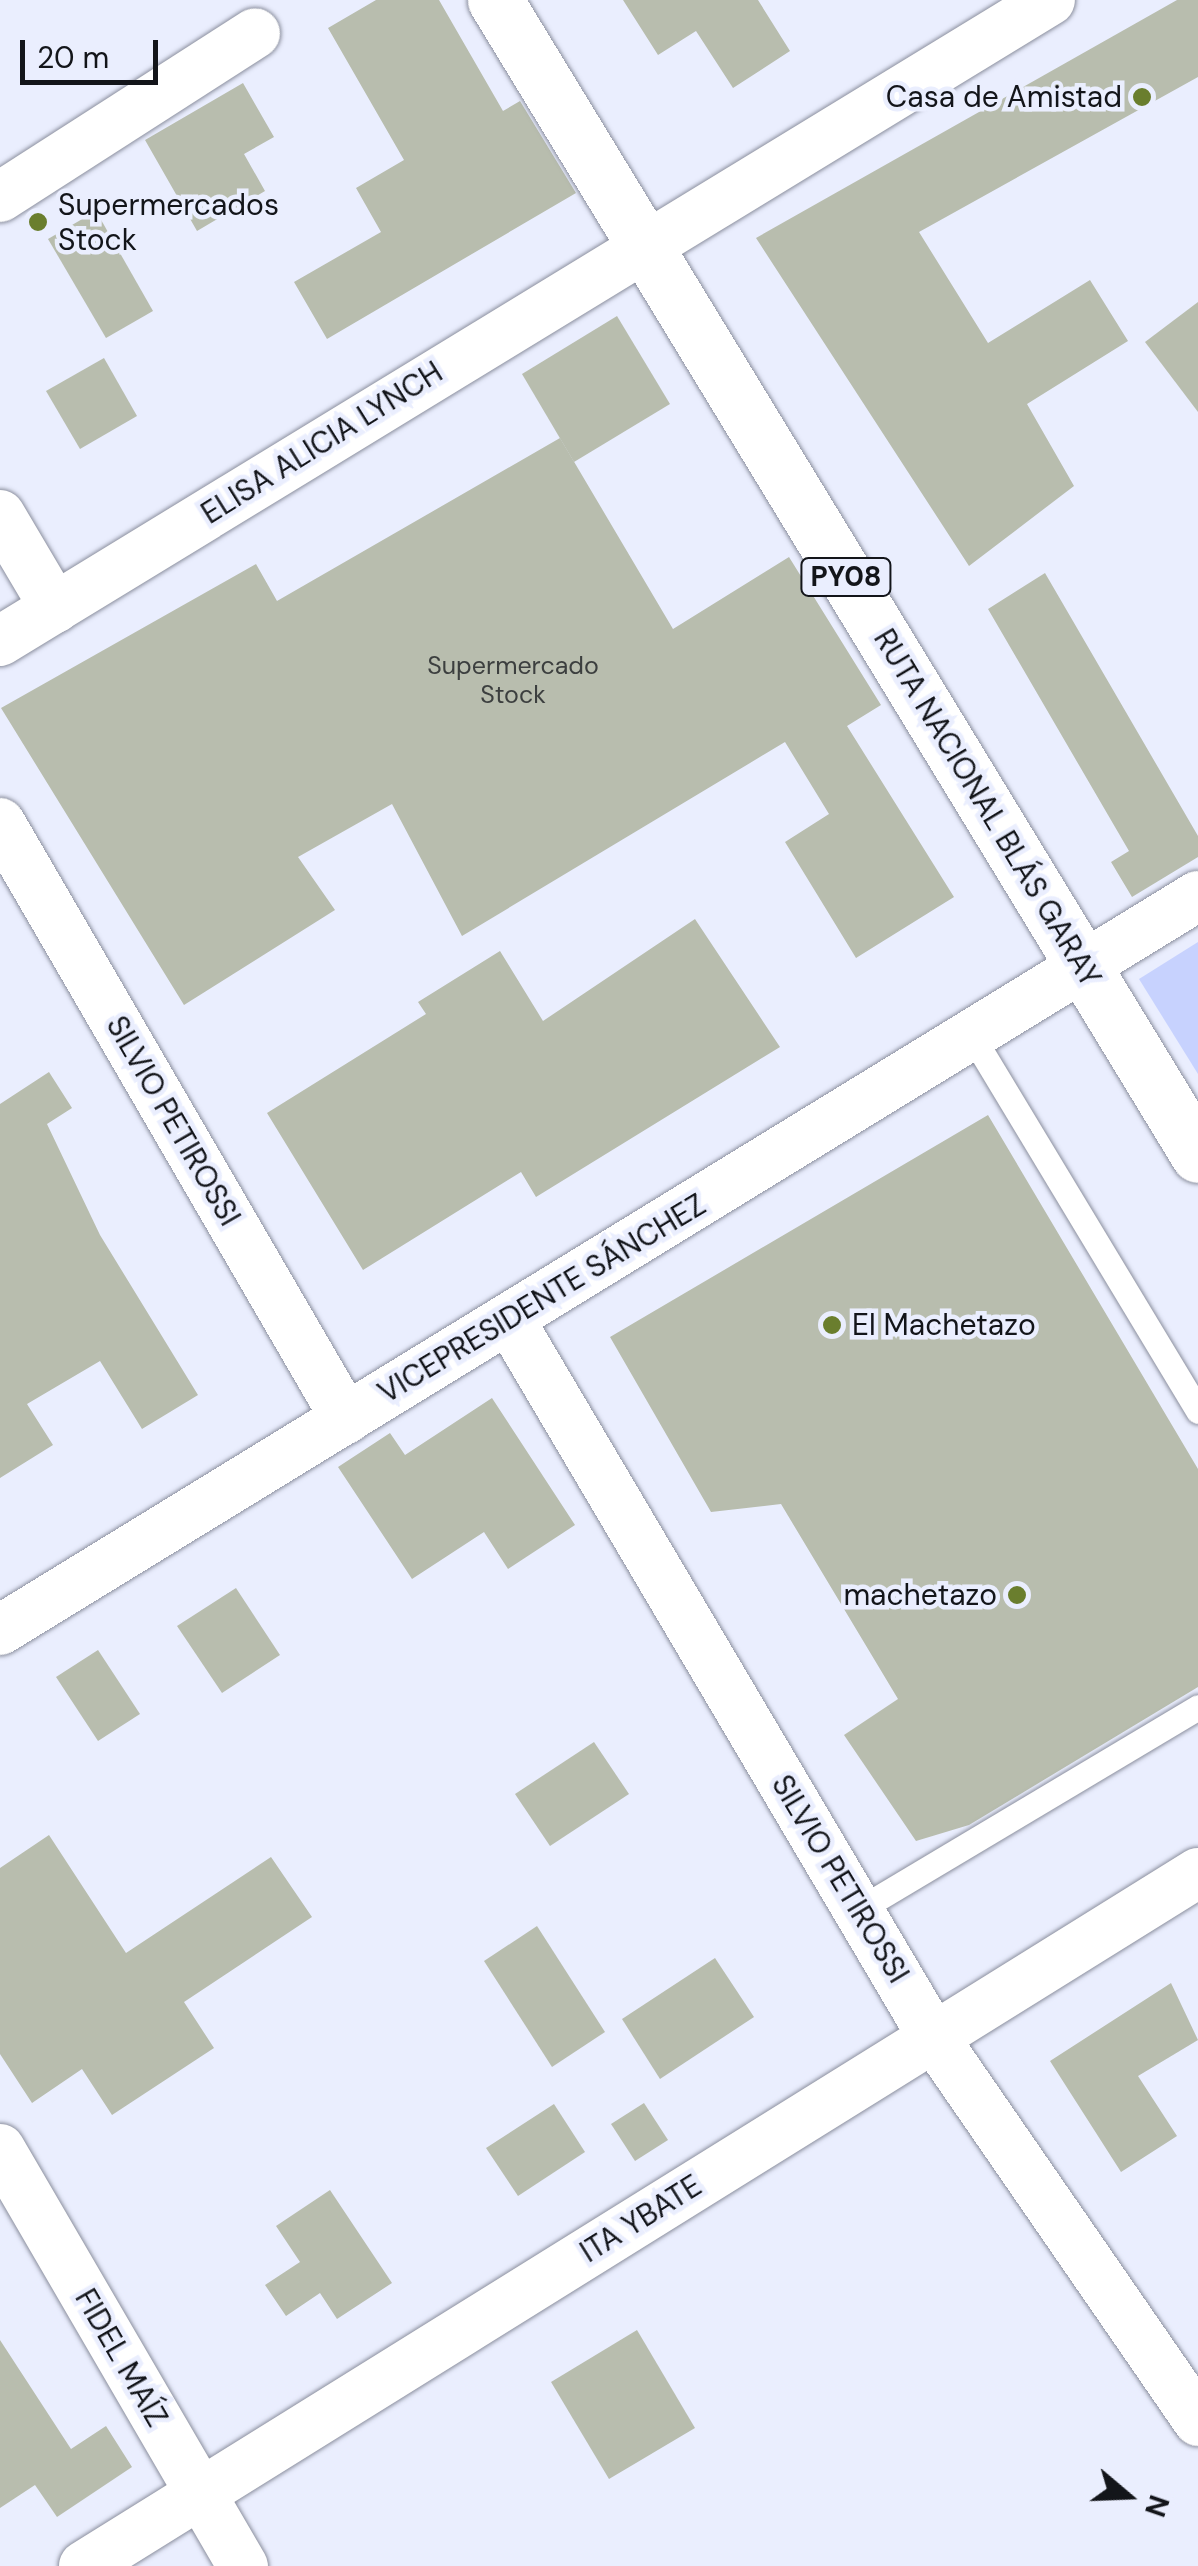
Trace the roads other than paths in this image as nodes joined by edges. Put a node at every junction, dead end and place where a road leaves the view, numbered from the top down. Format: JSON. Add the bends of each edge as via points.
{"nodes":[{"id":1,"x":495,"y":0,"type":"edge"},
{"id":2,"x":1050,"y":0,"type":"edge"},
{"id":3,"x":254,"y":33,"type":"dead end"},
{"id":4,"x":0,"y":197,"type":"edge"},
{"id":5,"x":644,"y":245,"type":"junction"},
{"id":6,"x":0,"y":515,"type":"edge"},
{"id":7,"x":55,"y":608,"type":"junction"},
{"id":8,"x":0,"y":641,"type":"edge"},
{"id":9,"x":0,"y":823,"type":"edge"},
{"id":10,"x":1198,"y":896,"type":"edge"},
{"id":11,"x":1084,"y":968,"type":"junction"},
{"id":12,"x":972,"y":1036,"type":"junction"},
{"id":13,"x":1198,"y":1155,"type":"edge"},
{"id":14,"x":510,"y":1320,"type":"junction"},
{"id":15,"x":1198,"y":1411,"type":"edge"},
{"id":16,"x":346,"y":1418,"type":"junction"},
{"id":17,"x":0,"y":1630,"type":"edge"},
{"id":18,"x":1198,"y":1708,"type":"edge"},
{"id":19,"x":1198,"y":1873,"type":"edge"},
{"id":20,"x":858,"y":1910,"type":"junction"},
{"id":21,"x":932,"y":2035,"type":"junction"},
{"id":22,"x":0,"y":2149,"type":"edge"},
{"id":23,"x":1198,"y":2422,"type":"edge"},
{"id":24,"x":202,"y":2495,"type":"junction"},
{"id":25,"x":84,"y":2566,"type":"edge"},
{"id":26,"x":243,"y":2566,"type":"edge"}],
"edges":[{"from":1,"to":5,"type":"highway","name":"RUTA NACIONAL BLÁS GARAY","number":"PY08"},
{"from":2,"to":5,"type":"street","name":"ELISA ALICIA LYNCH"},
{"from":3,"to":4,"type":"street"},
{"from":5,"to":7,"type":"street","name":"ELISA ALICIA LYNCH"},
{"from":5,"to":11,"type":"highway","name":"RUTA NACIONAL BLÁS GARAY","number":"PY08"},
{"from":6,"to":7,"type":"street"},
{"from":7,"to":8,"type":"street","name":"ELISA ALICIA LYNCH"},
{"from":9,"to":16,"type":"street","name":"SILVIO PETIROSSI"},
{"from":10,"to":11,"type":"street","name":"VICEPRESIDENTE SÁNCHEZ"},
{"from":11,"to":12,"type":"street","name":"VICEPRESIDENTE SÁNCHEZ"},
{"from":11,"to":13,"type":"highway","name":"RUTA NACIONAL BLÁS GARAY","number":"PY08"},
{"from":12,"to":14,"type":"street","name":"VICEPRESIDENTE SÁNCHEZ"},
{"from":12,"to":15,"type":"lane"},
{"from":14,"to":16,"type":"street","name":"VICEPRESIDENTE SÁNCHEZ"},
{"from":14,"to":20,"type":"street","name":"SILVIO PETIROSSI"},
{"from":16,"to":17,"type":"street","name":"VICEPRESIDENTE SÁNCHEZ"},
{"from":18,"to":20,"type":"lane"},
{"from":19,"to":21,"type":"street","name":"ITA YBATE"},
{"from":20,"to":21,"type":"street","name":"SILVIO PETIROSSI"},
{"from":21,"to":23,"type":"street","name":"SILVIO PETIROSSI"},
{"from":21,"to":24,"type":"street","name":"ITA YBATE"},
{"from":22,"to":24,"type":"street","name":"FIDEL MAÍZ"},
{"from":24,"to":25,"type":"street","name":"ITA YBATE"},
{"from":24,"to":26,"type":"street","name":"FIDEL MAÍZ"}]}
